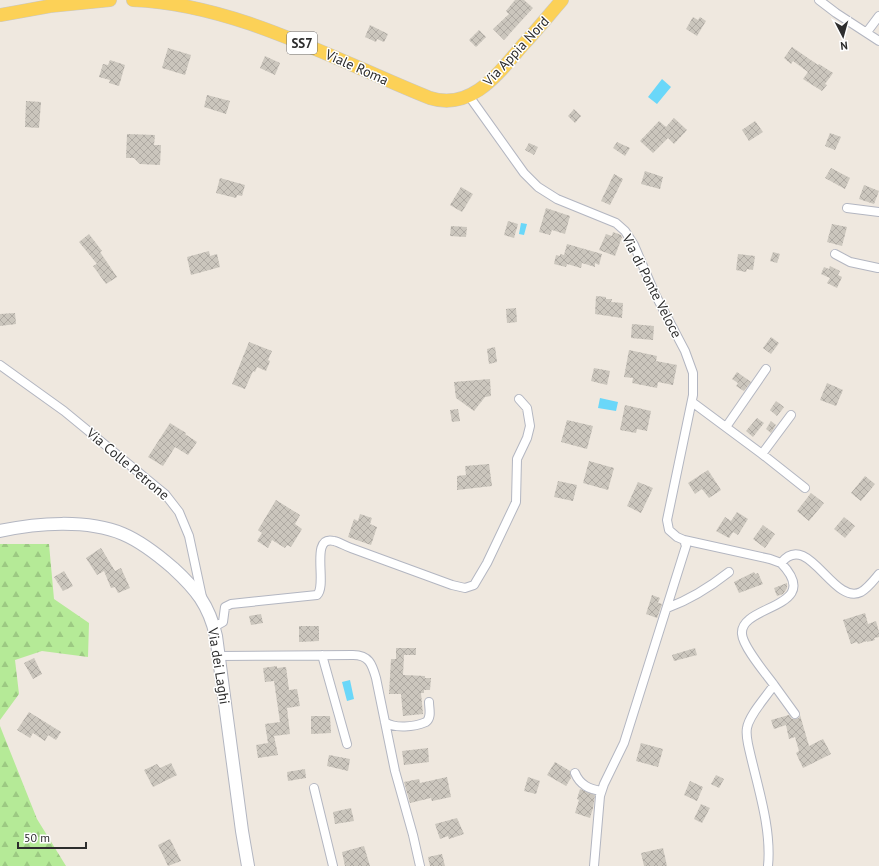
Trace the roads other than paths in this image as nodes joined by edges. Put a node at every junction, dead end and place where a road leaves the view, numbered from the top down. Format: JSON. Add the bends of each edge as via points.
{"nodes":[{"id":1,"x":110,"y":0,"type":"edge"},
{"id":2,"x":133,"y":0,"type":"edge"},
{"id":3,"x":562,"y":0,"type":"edge"},
{"id":4,"x":819,"y":0,"type":"edge"},
{"id":5,"x":48,"y":3,"type":"edge"},
{"id":6,"x":0,"y":9,"type":"edge"},
{"id":7,"x":24,"y":10,"type":"junction"},
{"id":8,"x":0,"y":15,"type":"edge"},
{"id":9,"x":879,"y":16,"type":"edge"},
{"id":10,"x":867,"y":32,"type":"junction"},
{"id":11,"x":879,"y":41,"type":"edge"},
{"id":12,"x":467,"y":96,"type":"junction"},
{"id":13,"x":847,"y":208,"type":"dead end"},
{"id":14,"x":879,"y":212,"type":"edge"},
{"id":15,"x":835,"y":254,"type":"dead end"},
{"id":16,"x":879,"y":268,"type":"edge"},
{"id":17,"x":868,"y":273,"type":"dead end"},
{"id":18,"x":0,"y":365,"type":"edge"},
{"id":19,"x":766,"y":369,"type":"dead end"},
{"id":20,"x":519,"y":398,"type":"dead end"},
{"id":21,"x":692,"y":402,"type":"junction"},
{"id":22,"x":791,"y":415,"type":"dead end"},
{"id":23,"x":726,"y":427,"type":"junction"},
{"id":24,"x":762,"y":454,"type":"junction"},
{"id":25,"x":804,"y":488,"type":"dead end"},
{"id":26,"x":0,"y":531,"type":"edge"},
{"id":27,"x":687,"y":543,"type":"junction"},
{"id":28,"x":781,"y":563,"type":"junction"},
{"id":29,"x":728,"y":572,"type":"dead end"},
{"id":30,"x":879,"y":574,"type":"edge"},
{"id":31,"x":202,"y":600,"type":"junction"},
{"id":32,"x":667,"y":608,"type":"junction"},
{"id":33,"x":214,"y":627,"type":"junction"},
{"id":34,"x":322,"y":655,"type":"junction"},
{"id":35,"x":218,"y":656,"type":"junction"},
{"id":36,"x":774,"y":685,"type":"junction"},
{"id":37,"x":429,"y":702,"type":"dead end"},
{"id":38,"x":795,"y":714,"type":"dead end"},
{"id":39,"x":385,"y":722,"type":"junction"},
{"id":40,"x":347,"y":744,"type":"dead end"},
{"id":41,"x":575,"y":773,"type":"dead end"},
{"id":42,"x":314,"y":788,"type":"dead end"},
{"id":43,"x":601,"y":791,"type":"junction"},
{"id":44,"x":248,"y":866,"type":"edge"},
{"id":45,"x":333,"y":866,"type":"edge"},
{"id":46,"x":420,"y":866,"type":"edge"},
{"id":47,"x":594,"y":866,"type":"edge"},
{"id":48,"x":768,"y":866,"type":"edge"}],
"edges":[{"from":1,"to":5,"type":"main road"},
{"from":2,"to":12,"type":"main road","name":"Viale Roma","number":"SS7","via":[[193,8],[253,25],[307,45],[432,99],[449,101]]},
{"from":3,"to":12,"type":"main road","name":"Via Appia Nord","number":"SS7","via":[[496,76]]},
{"from":4,"to":10,"type":"street"},
{"from":5,"to":7,"type":"main road"},
{"from":6,"to":7,"type":"main road"},
{"from":7,"to":8,"type":"main road"},
{"from":9,"to":10,"type":"street"},
{"from":10,"to":11,"type":"street"},
{"from":12,"to":21,"type":"street","name":"Via di Ponte Veloce","via":[[538,187],[556,199],[616,223],[628,235],[688,358],[694,380]]},
{"from":13,"to":14,"type":"street"},
{"from":15,"to":16,"type":"street","via":[[850,262]]},
{"from":16,"to":17,"type":"street"},
{"from":18,"to":31,"type":"street","name":"Via Colle Petrone","via":[[53,403],[166,494],[179,512],[190,536]]},
{"from":19,"to":23,"type":"street"},
{"from":20,"to":33,"type":"street","via":[[529,415],[530,426],[517,459],[516,502],[474,585],[465,588],[452,585],[328,540],[320,550],[319,594],[231,604],[225,607],[223,622]]},
{"from":21,"to":23,"type":"street"},
{"from":21,"to":27,"type":"street","name":"Via di Ponte Veloce","via":[[667,520],[669,530]]},
{"from":22,"to":24,"type":"street"},
{"from":23,"to":24,"type":"street"},
{"from":24,"to":25,"type":"street"},
{"from":26,"to":31,"type":"main road","name":"Via dei Laghi","via":[[54,524],[83,525],[116,531],[152,550],[188,582]]},
{"from":27,"to":28,"type":"street","name":"Via di Ponte Veloce"},
{"from":27,"to":32,"type":"street"},
{"from":28,"to":30,"type":"street","via":[[790,556],[804,556],[850,594],[862,591]]},
{"from":28,"to":36,"type":"street","via":[[792,581],[791,594],[749,620],[743,626],[742,633],[747,646]]},
{"from":29,"to":32,"type":"street","via":[[705,589]]},
{"from":31,"to":33,"type":"main road","name":"Via dei Laghi"},
{"from":32,"to":43,"type":"street","via":[[624,743]]},
{"from":33,"to":35,"type":"main road","name":"Via dei Laghi"},
{"from":34,"to":35,"type":"street"},
{"from":34,"to":39,"type":"street","via":[[356,655],[367,659],[376,678]]},
{"from":34,"to":40,"type":"street"},
{"from":35,"to":44,"type":"main road","name":"Via dei Laghi"},
{"from":36,"to":38,"type":"street"},
{"from":36,"to":48,"type":"street","via":[[750,720],[746,732],[766,828]]},
{"from":37,"to":39,"type":"street","via":[[430,716],[426,722],[397,726]]},
{"from":39,"to":46,"type":"street","via":[[397,780]]},
{"from":41,"to":43,"type":"street","via":[[584,786]]},
{"from":42,"to":45,"type":"street"},
{"from":43,"to":47,"type":"street"}]}
